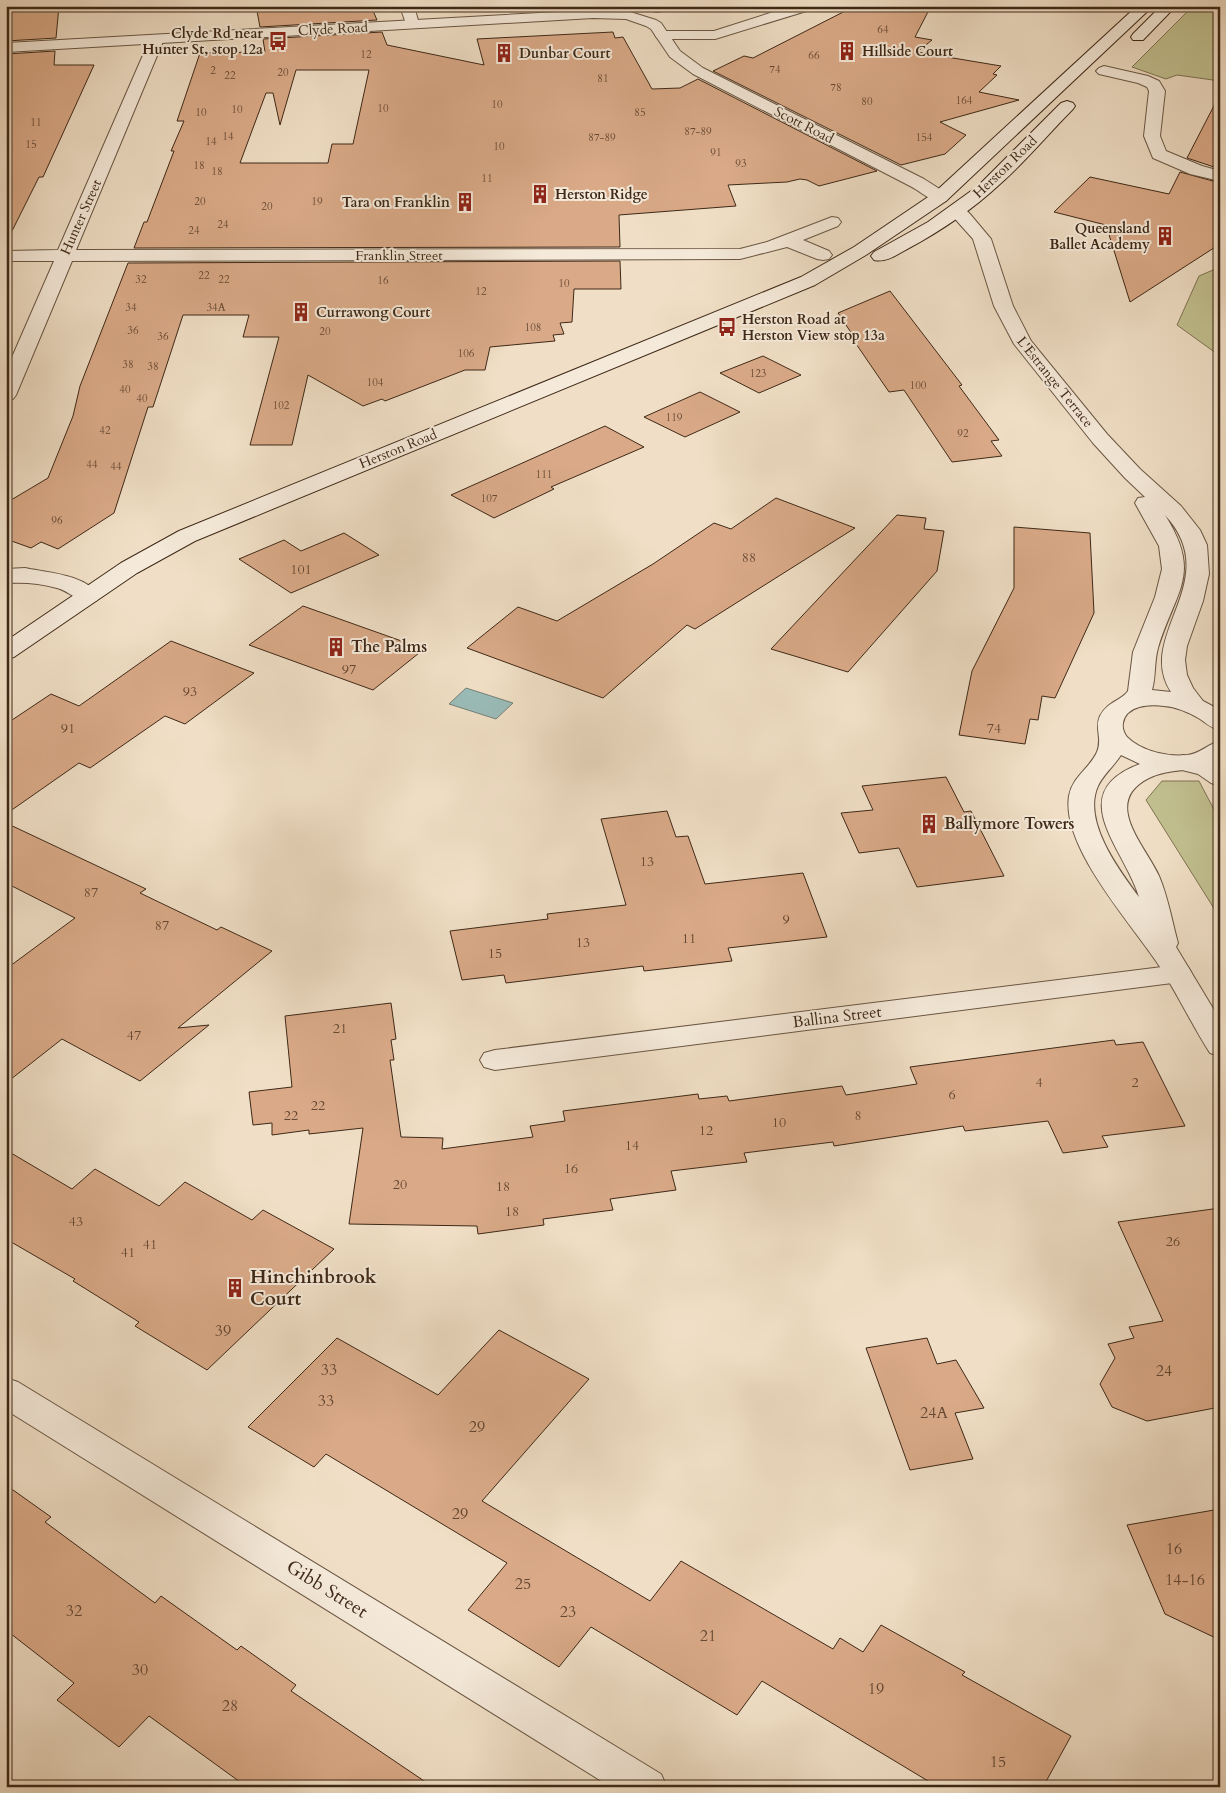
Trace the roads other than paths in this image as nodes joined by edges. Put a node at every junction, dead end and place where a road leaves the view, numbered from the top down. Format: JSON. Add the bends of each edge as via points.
{"nodes":[{"id":1,"x":407,"y":6,"type":"edge"},
{"id":2,"x":808,"y":6,"type":"edge"},
{"id":3,"x":1146,"y":6,"type":"edge"},
{"id":4,"x":1169,"y":6,"type":"edge"},
{"id":5,"x":412,"y":24,"type":"junction"},
{"id":6,"x":663,"y":37,"type":"junction"},
{"id":7,"x":157,"y":39,"type":"junction"},
{"id":8,"x":1130,"y":45,"type":"dead end"},
{"id":9,"x":6,"y":48,"type":"edge"},
{"id":10,"x":1117,"y":58,"type":"dead end"},
{"id":11,"x":1104,"y":71,"type":"junction"},
{"id":12,"x":1091,"y":84,"type":"dead end"},
{"id":13,"x":1078,"y":96,"type":"dead end"},
{"id":14,"x":1035,"y":110,"type":"junction"},
{"id":15,"x":1220,"y":176,"type":"edge"},
{"id":16,"x":940,"y":197,"type":"junction"},
{"id":17,"x":957,"y":211,"type":"junction"},
{"id":18,"x":832,"y":222,"type":"dead end"},
{"id":19,"x":789,"y":240,"type":"junction"},
{"id":20,"x":823,"y":255,"type":"dead end"},
{"id":21,"x":6,"y":256,"type":"edge"},
{"id":22,"x":64,"y":256,"type":"junction"},
{"id":23,"x":808,"y":281,"type":"junction"},
{"id":24,"x":6,"y":395,"type":"edge"},
{"id":25,"x":1160,"y":510,"type":"junction"},
{"id":26,"x":6,"y":576,"type":"edge"},
{"id":27,"x":88,"y":596,"type":"junction"},
{"id":28,"x":6,"y":652,"type":"edge"},
{"id":29,"x":1132,"y":702,"type":"junction"},
{"id":30,"x":1193,"y":705,"type":"junction"},
{"id":31,"x":1220,"y":722,"type":"edge"},
{"id":32,"x":1113,"y":734,"type":"junction"},
{"id":33,"x":1220,"y":749,"type":"edge"},
{"id":34,"x":1180,"y":763,"type":"junction"},
{"id":35,"x":1220,"y":778,"type":"edge"},
{"id":36,"x":1173,"y":964,"type":"junction"},
{"id":37,"x":1220,"y":1046,"type":"edge"},
{"id":38,"x":495,"y":1060,"type":"dead end"},
{"id":39,"x":6,"y":1392,"type":"edge"},
{"id":40,"x":648,"y":1787,"type":"edge"}],
"edges":[{"from":1,"to":5,"type":"street"},
{"from":2,"to":6,"type":"street","via":[[703,42]]},
{"from":3,"to":14,"type":"street","name":"Herston Road"},
{"from":4,"to":8,"type":"street"},
{"from":5,"to":6,"type":"street","name":"Clyde Road","via":[[606,14],[639,18],[651,23]]},
{"from":5,"to":7,"type":"street","name":"Clyde Road"},
{"from":6,"to":16,"type":"street","name":"Scott Road","via":[[683,61],[698,71]]},
{"from":7,"to":9,"type":"street","name":"Clyde Road"},
{"from":7,"to":22,"type":"street","name":"Hunter Street"},
{"from":10,"to":11,"type":"street"},
{"from":11,"to":12,"type":"street"},
{"from":11,"to":14,"type":"street","via":[[1080,81],[1057,102]]},
{"from":11,"to":15,"type":"street","via":[[1146,80],[1156,86],[1152,136],[1159,154]]},
{"from":13,"to":17,"type":"street","name":"Herston Road","via":[[1002,173]]},
{"from":14,"to":16,"type":"street","name":"Herston Road"},
{"from":16,"to":17,"type":"street","name":"Scott Road"},
{"from":16,"to":23,"type":"street","name":"Herston Road","via":[[860,252]]},
{"from":17,"to":23,"type":"street","name":"Herston Road","via":[[875,258],[844,272]]},
{"from":17,"to":25,"type":"street","name":"L'Estrange Terrace","via":[[983,242],[998,294],[1013,329],[1028,352]]},
{"from":18,"to":19,"type":"street","name":"Franklin Street"},
{"from":19,"to":20,"type":"street"},
{"from":19,"to":22,"type":"street","name":"Franklin Street","via":[[740,254]]},
{"from":21,"to":22,"type":"street","name":"Franklin Street"},
{"from":22,"to":24,"type":"street","name":"Hunter Street"},
{"from":23,"to":27,"type":"street","name":"Herston Road","via":[[187,536],[137,563]]},
{"from":25,"to":29,"type":"street","name":"L'Estrange Terrace","via":[[1174,559],[1173,573],[1170,590],[1145,652],[1141,689]]},
{"from":25,"to":30,"type":"street","name":"L'Estrange Terrace","via":[[1188,530],[1196,549],[1196,585],[1173,650],[1176,677]]},
{"from":26,"to":27,"type":"street","via":[[25,576],[66,584]]},
{"from":27,"to":28,"type":"street","name":"Herston Road"},
{"from":29,"to":30,"type":"street","name":"L'Estrange Terrace","via":[[1166,698]]},
{"from":29,"to":32,"type":"street","name":"L'Estrange Terrace","via":[[1112,716]]},
{"from":30,"to":31,"type":"street","name":"L'Estrange Terrace"},
{"from":32,"to":34,"type":"street","via":[[1126,748],[1139,755]]},
{"from":32,"to":36,"type":"street","via":[[1110,755],[1084,787],[1081,798],[1083,818],[1110,877]]},
{"from":33,"to":34,"type":"street","via":[[1207,758]]},
{"from":34,"to":35,"type":"street","via":[[1207,770]]},
{"from":34,"to":36,"type":"street","via":[[1156,766],[1139,773],[1119,789],[1113,804],[1120,831],[1148,883]]},
{"from":36,"to":37,"type":"street"},
{"from":36,"to":38,"type":"street","name":"Ballina Street"},
{"from":39,"to":40,"type":"street","name":"Gibb Street"}]}
